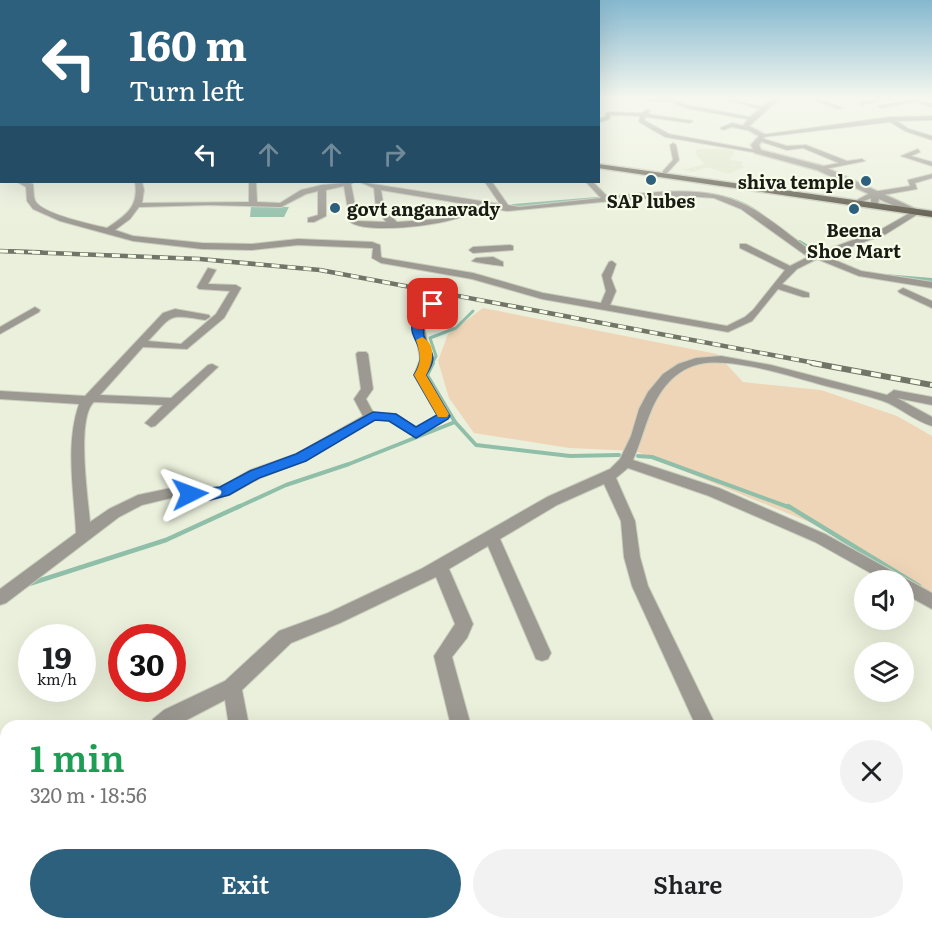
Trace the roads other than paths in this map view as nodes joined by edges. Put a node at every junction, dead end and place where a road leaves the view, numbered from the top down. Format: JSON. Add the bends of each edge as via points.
{"nodes":[{"id":1,"x":701,"y":141,"type":"edge"},
{"id":2,"x":758,"y":141,"type":"edge"},
{"id":3,"x":771,"y":141,"type":"edge"},
{"id":4,"x":673,"y":145,"type":"dead end"},
{"id":5,"x":758,"y":150,"type":"junction"},
{"id":6,"x":918,"y":151,"type":"dead end"},
{"id":7,"x":822,"y":153,"type":"junction"},
{"id":8,"x":791,"y":159,"type":"junction"},
{"id":9,"x":862,"y":161,"type":"dead end"},
{"id":10,"x":845,"y":163,"type":"junction"},
{"id":11,"x":600,"y":164,"type":"edge"},
{"id":12,"x":600,"y":164,"type":"edge"},
{"id":13,"x":932,"y":164,"type":"edge"},
{"id":14,"x":820,"y":168,"type":"junction"},
{"id":15,"x":665,"y":172,"type":"junction"},
{"id":16,"x":932,"y":176,"type":"edge"},
{"id":17,"x":920,"y":180,"type":"junction"},
{"id":18,"x":23,"y":183,"type":"edge"},
{"id":19,"x":253,"y":183,"type":"edge"},
{"id":20,"x":343,"y":183,"type":"edge"},
{"id":21,"x":348,"y":183,"type":"edge"},
{"id":22,"x":366,"y":183,"type":"edge"},
{"id":23,"x":490,"y":183,"type":"edge"},
{"id":24,"x":591,"y":183,"type":"edge"},
{"id":25,"x":139,"y":184,"type":"edge"},
{"id":26,"x":932,"y":185,"type":"edge"},
{"id":27,"x":322,"y":187,"type":"junction"},
{"id":28,"x":377,"y":187,"type":"junction"},
{"id":29,"x":618,"y":190,"type":"dead end"},
{"id":30,"x":603,"y":196,"type":"junction"},
{"id":31,"x":875,"y":201,"type":"junction"},
{"id":32,"x":137,"y":205,"type":"junction"},
{"id":33,"x":253,"y":205,"type":"junction"},
{"id":34,"x":904,"y":206,"type":"junction"},
{"id":35,"x":507,"y":209,"type":"junction"},
{"id":36,"x":932,"y":209,"type":"edge"},
{"id":37,"x":915,"y":212,"type":"junction"},
{"id":38,"x":466,"y":213,"type":"dead end"},
{"id":39,"x":932,"y":214,"type":"edge"},
{"id":40,"x":311,"y":220,"type":"dead end"},
{"id":41,"x":395,"y":225,"type":"junction"},
{"id":42,"x":107,"y":232,"type":"junction"},
{"id":43,"x":743,"y":246,"type":"dead end"},
{"id":44,"x":510,"y":248,"type":"dead end"},
{"id":45,"x":816,"y":256,"type":"junction"},
{"id":46,"x":476,"y":261,"type":"junction"},
{"id":47,"x":500,"y":264,"type":"dead end"},
{"id":48,"x":612,"y":264,"type":"dead end"},
{"id":49,"x":790,"y":269,"type":"junction"},
{"id":50,"x":211,"y":270,"type":"dead end"},
{"id":51,"x":473,"y":276,"type":"junction"},
{"id":52,"x":776,"y":285,"type":"junction"},
{"id":53,"x":932,"y":285,"type":"edge"},
{"id":54,"x":903,"y":291,"type":"dead end"},
{"id":55,"x":806,"y":295,"type":"dead end"},
{"id":56,"x":433,"y":304,"type":"dead end"},
{"id":57,"x":932,"y":305,"type":"edge"},
{"id":58,"x":604,"y":308,"type":"junction"},
{"id":59,"x":35,"y":310,"type":"dead end"},
{"id":60,"x":205,"y":317,"type":"dead end"},
{"id":61,"x":0,"y":331,"type":"edge"},
{"id":62,"x":139,"y":344,"type":"junction"},
{"id":63,"x":362,"y":354,"type":"dead end"},
{"id":64,"x":212,"y":367,"type":"dead end"},
{"id":65,"x":0,"y":395,"type":"edge"},
{"id":66,"x":90,"y":399,"type":"junction"},
{"id":67,"x":889,"y":399,"type":"junction"},
{"id":68,"x":932,"y":401,"type":"edge"},
{"id":69,"x":172,"y":402,"type":"junction"},
{"id":70,"x":370,"y":418,"type":"junction"},
{"id":71,"x":932,"y":422,"type":"edge"},
{"id":72,"x":152,"y":423,"type":"dead end"},
{"id":73,"x":625,"y":462,"type":"junction"},
{"id":74,"x":608,"y":476,"type":"junction"},
{"id":75,"x":84,"y":535,"type":"junction"},
{"id":76,"x":491,"y":536,"type":"junction"},
{"id":77,"x":440,"y":566,"type":"junction"},
{"id":78,"x":879,"y":570,"type":"edge"},
{"id":79,"x":914,"y":591,"type":"edge"},
{"id":80,"x":0,"y":598,"type":"edge"},
{"id":81,"x":932,"y":602,"type":"edge"},
{"id":82,"x":542,"y":653,"type":"dead end"},
{"id":83,"x":232,"y":687,"type":"junction"},
{"id":84,"x":167,"y":720,"type":"edge"},
{"id":85,"x":238,"y":720,"type":"edge"},
{"id":86,"x":459,"y":720,"type":"edge"},
{"id":87,"x":703,"y":720,"type":"edge"}],
"edges":[{"from":1,"to":5,"type":"street"},
{"from":2,"to":5,"type":"street"},
{"from":3,"to":7,"type":"street"},
{"from":4,"to":15,"type":"street","via":[[676,160]]},
{"from":5,"to":8,"type":"street"},
{"from":6,"to":13,"type":"street","via":[[904,156]]},
{"from":7,"to":8,"type":"street"},
{"from":7,"to":10,"type":"street"},
{"from":8,"to":14,"type":"street"},
{"from":9,"to":10,"type":"street"},
{"from":10,"to":14,"type":"street"},
{"from":11,"to":15,"type":"main road"},
{"from":12,"to":31,"type":"main road"},
{"from":14,"to":31,"type":"street"},
{"from":15,"to":31,"type":"main road"},
{"from":16,"to":17,"type":"street"},
{"from":17,"to":26,"type":"street"},
{"from":17,"to":31,"type":"street","via":[[911,182],[914,187]]},
{"from":18,"to":42,"type":"street","via":[[30,186],[31,201],[36,207]]},
{"from":19,"to":33,"type":"street"},
{"from":20,"to":27,"type":"street"},
{"from":21,"to":41,"type":"street","via":[[354,222]]},
{"from":22,"to":28,"type":"street"},
{"from":23,"to":35,"type":"street"},
{"from":24,"to":30,"type":"street"},
{"from":25,"to":32,"type":"street"},
{"from":27,"to":33,"type":"street","via":[[298,194],[281,205]]},
{"from":27,"to":40,"type":"street","via":[[322,216]]},
{"from":28,"to":35,"type":"street"},
{"from":28,"to":41,"type":"street","via":[[378,205]]},
{"from":29,"to":30,"type":"street"},
{"from":30,"to":35,"type":"street","via":[[533,209]]},
{"from":30,"to":45,"type":"street","via":[[696,194],[725,199],[749,210]]},
{"from":31,"to":34,"type":"street"},
{"from":31,"to":37,"type":"main road"},
{"from":32,"to":33,"type":"street"},
{"from":32,"to":42,"type":"street"},
{"from":34,"to":36,"type":"main road"},
{"from":34,"to":37,"type":"street"},
{"from":37,"to":39,"type":"main road"},
{"from":37,"to":45,"type":"street","via":[[892,228]]},
{"from":38,"to":41,"type":"street","via":[[435,222]]},
{"from":42,"to":51,"type":"street","via":[[202,246],[252,247],[298,242],[372,245],[377,247],[376,258],[381,260]]},
{"from":43,"to":49,"type":"street"},
{"from":44,"to":46,"type":"street","via":[[470,246]]},
{"from":45,"to":49,"type":"street"},
{"from":45,"to":53,"type":"street","via":[[863,275]]},
{"from":46,"to":47,"type":"street","via":[[493,260]]},
{"from":46,"to":51,"type":"street"},
{"from":48,"to":58,"type":"street","via":[[605,273],[611,291]]},
{"from":49,"to":52,"type":"street"},
{"from":50,"to":62,"type":"street","via":[[202,287],[236,288],[220,316],[183,347]]},
{"from":51,"to":58,"type":"street","via":[[542,296]]},
{"from":52,"to":55,"type":"street"},
{"from":52,"to":58,"type":"street","via":[[753,317],[728,329]]},
{"from":54,"to":57,"type":"street"},
{"from":56,"to":70,"type":"street","via":[[418,320],[418,336],[427,355],[420,375],[444,416],[416,433],[392,417]]},
{"from":59,"to":61,"type":"street"},
{"from":60,"to":62,"type":"street","via":[[170,313]]},
{"from":62,"to":66,"type":"street"},
{"from":63,"to":70,"type":"street","via":[[367,389],[360,399]]},
{"from":64,"to":69,"type":"street"},
{"from":65,"to":66,"type":"street"},
{"from":66,"to":69,"type":"street"},
{"from":66,"to":75,"type":"street","via":[[81,413],[79,447]]},
{"from":67,"to":68,"type":"street","via":[[894,394]]},
{"from":67,"to":71,"type":"street"},
{"from":67,"to":73,"type":"street","via":[[761,366],[721,359],[700,360],[682,366],[654,392]]},
{"from":69,"to":72,"type":"street"},
{"from":70,"to":75,"type":"street","via":[[301,457],[255,474],[224,491],[210,495],[171,493],[138,500]]},
{"from":73,"to":74,"type":"street"},
{"from":73,"to":78,"type":"street","via":[[714,492],[820,538]]},
{"from":74,"to":76,"type":"street","via":[[552,501]]},
{"from":74,"to":87,"type":"street","via":[[628,521],[640,586]]},
{"from":75,"to":80,"type":"street"},
{"from":76,"to":77,"type":"street"},
{"from":76,"to":82,"type":"street"},
{"from":77,"to":83,"type":"street","via":[[285,638]]},
{"from":77,"to":86,"type":"street","via":[[464,624],[463,631],[443,656]]},
{"from":79,"to":81,"type":"street"},
{"from":83,"to":84,"type":"street"},
{"from":83,"to":85,"type":"street"}]}
